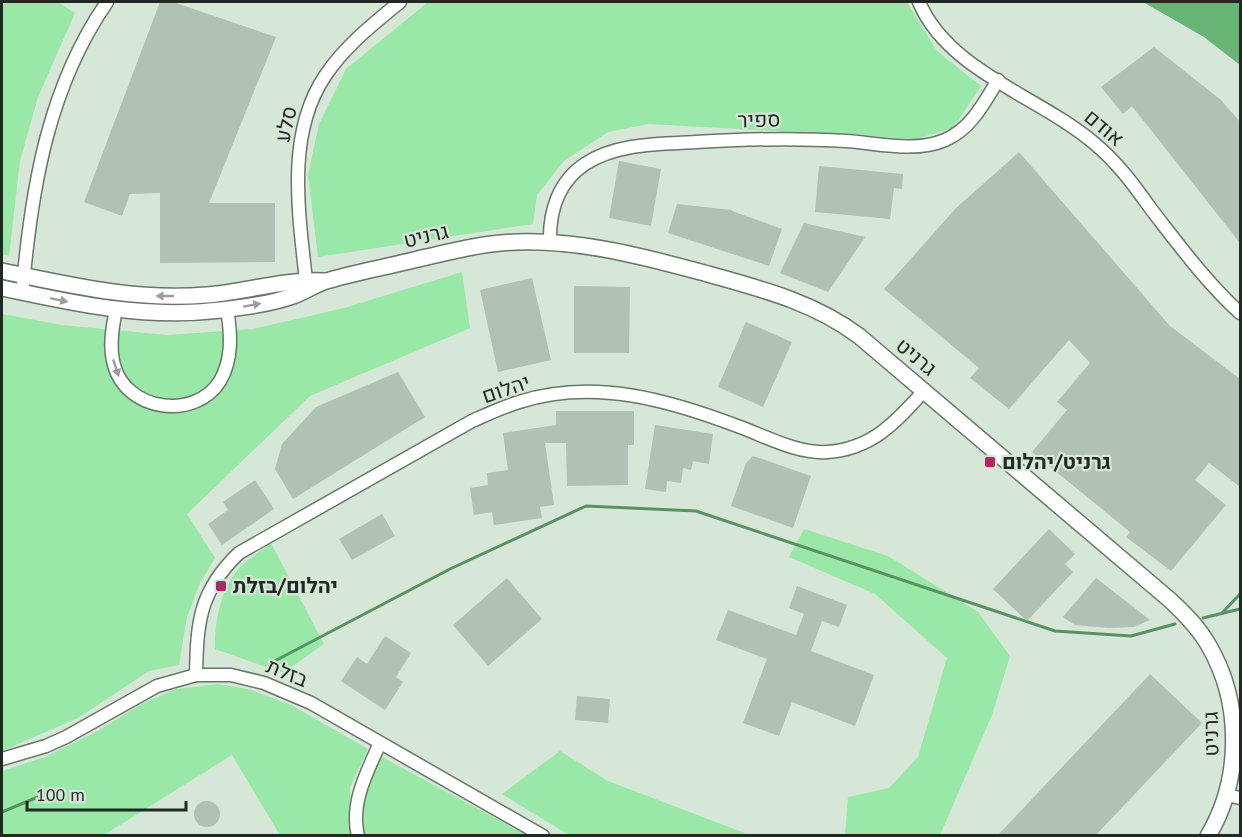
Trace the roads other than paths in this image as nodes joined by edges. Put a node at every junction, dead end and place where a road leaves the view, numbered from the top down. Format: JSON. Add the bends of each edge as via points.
{"nodes":[{"id":1,"x":106,"y":2,"type":"edge"},
{"id":2,"x":400,"y":2,"type":"edge"},
{"id":3,"x":919,"y":2,"type":"edge"},
{"id":4,"x":998,"y":80,"type":"junction"},
{"id":5,"x":550,"y":243,"type":"junction"},
{"id":6,"x":2,"y":271,"type":"edge"},
{"id":7,"x":24,"y":275,"type":"junction"},
{"id":8,"x":307,"y":285,"type":"junction"},
{"id":9,"x":2,"y":288,"type":"edge"},
{"id":10,"x":23,"y":292,"type":"junction"},
{"id":11,"x":227,"y":309,"type":"junction"},
{"id":12,"x":116,"y":310,"type":"junction"},
{"id":13,"x":1240,"y":313,"type":"edge"},
{"id":14,"x":924,"y":392,"type":"junction"},
{"id":15,"x":196,"y":675,"type":"junction"},
{"id":16,"x":380,"y":743,"type":"junction"},
{"id":17,"x":2,"y":759,"type":"edge"},
{"id":18,"x":1234,"y":797,"type":"edge"},
{"id":19,"x":358,"y":836,"type":"edge"},
{"id":20,"x":543,"y":836,"type":"edge"},
{"id":21,"x":1208,"y":836,"type":"edge"}],
"edges":[{"from":1,"to":7,"type":"street","via":[[80,47],[51,120],[32,201]]},
{"from":2,"to":8,"type":"street","name":"סלע","via":[[344,52],[325,76],[310,105],[298,159]]},
{"from":3,"to":4,"type":"street","name":"אודם","via":[[936,31],[955,51]]},
{"from":4,"to":5,"type":"street","name":"ספיר","via":[[963,129],[930,145],[746,139],[636,146],[600,156],[575,172],[559,192]]},
{"from":4,"to":13,"type":"street","name":"אודם","via":[[1061,119],[1104,152],[1203,275]]},
{"from":5,"to":8,"type":"street","name":"גרניט","via":[[476,246]]},
{"from":5,"to":14,"type":"street","name":"גרניט","via":[[649,258],[795,301],[850,330]]},
{"from":6,"to":7,"type":"street"},
{"from":8,"to":7,"type":"street","one_way":true,"via":[[162,297],[100,291]]},
{"from":7,"to":10,"type":"street"},
{"from":11,"to":8,"type":"street","one_way":true,"via":[[287,298]]},
{"from":9,"to":10,"type":"street"},
{"from":10,"to":12,"type":"street","one_way":true},
{"from":11,"to":12,"type":"street","via":[[179,313]]},
{"from":12,"to":11,"type":"street","one_way":true,"via":[[111,344],[118,376],[133,394],[145,401],[176,406],[201,399],[219,381],[230,349]]},
{"from":14,"to":15,"type":"street","name":"יהלום","via":[[879,435],[844,450],[825,453],[792,447],[703,413],[625,393],[543,396],[501,409],[472,421],[239,553],[212,584],[205,602],[198,623]]},
{"from":14,"to":18,"type":"street","name":"גרניט","via":[[1170,600],[1198,629],[1219,663],[1232,702]]},
{"from":15,"to":16,"type":"street","name":"בזלת","via":[[231,675],[264,682]]},
{"from":15,"to":17,"type":"street","name":"בזלת","via":[[157,686],[46,746]]},
{"from":16,"to":19,"type":"street","via":[[358,796]]},
{"from":16,"to":20,"type":"street","name":"בזלת"},
{"from":18,"to":21,"type":"street","name":"גרניט"}]}
